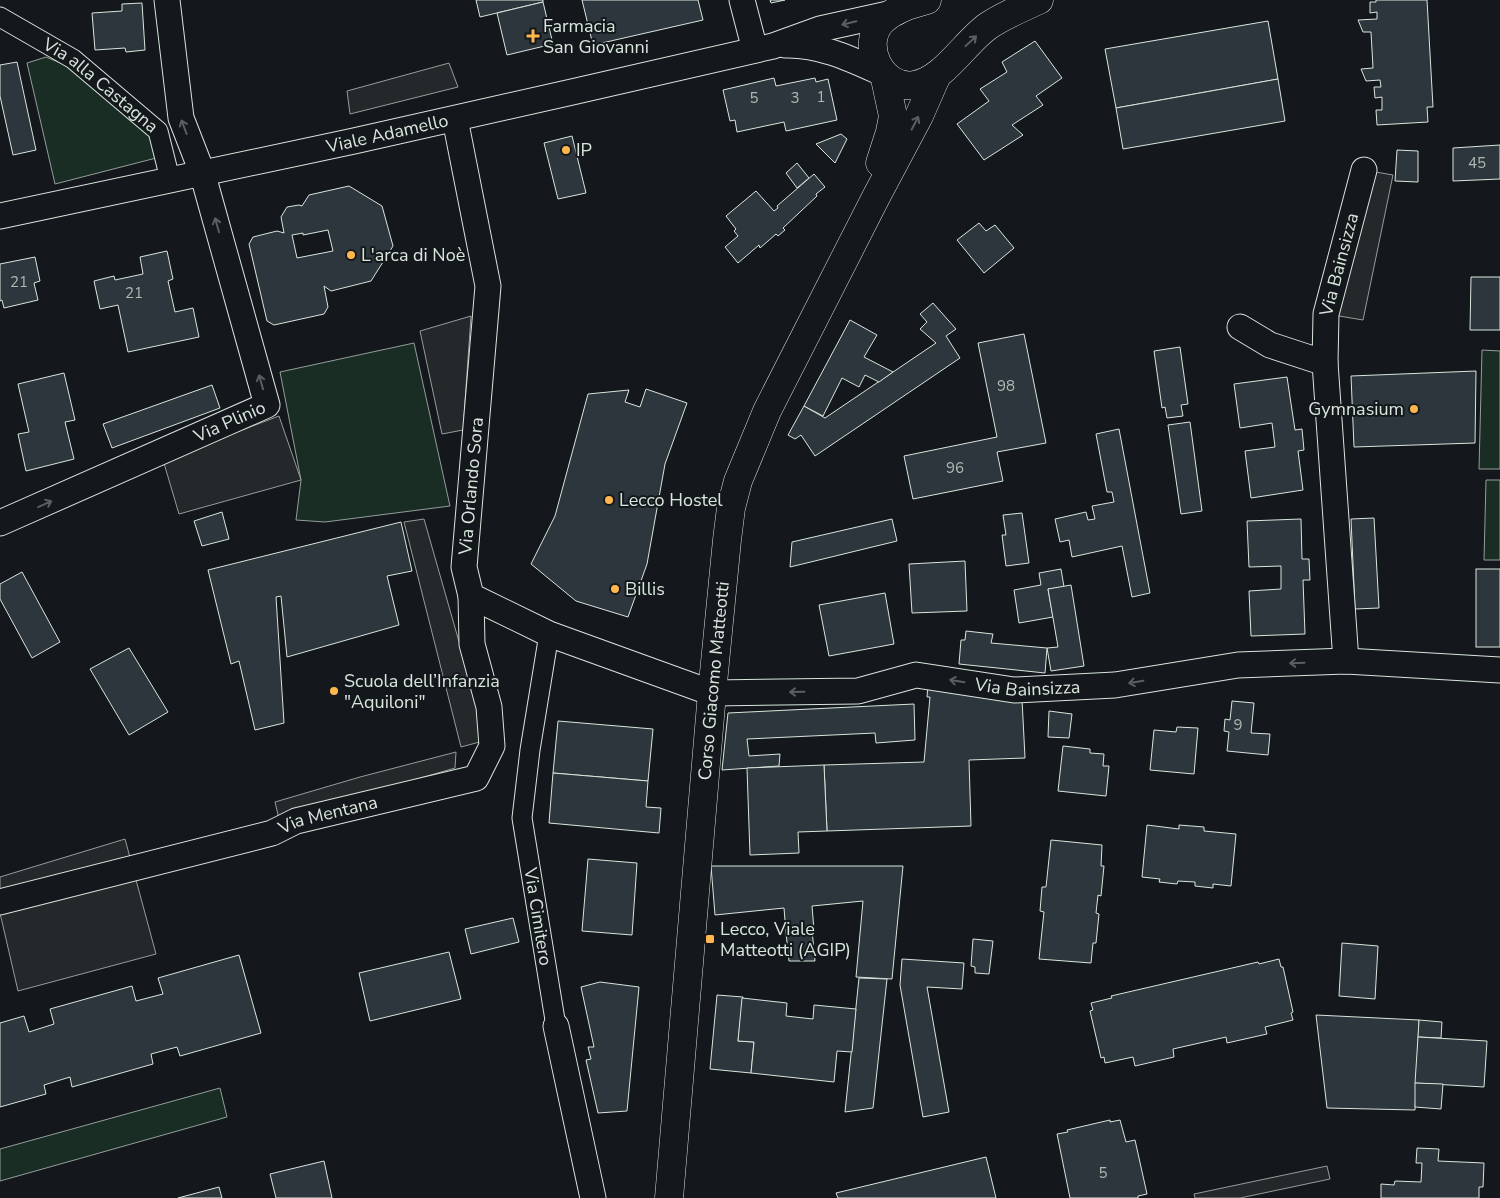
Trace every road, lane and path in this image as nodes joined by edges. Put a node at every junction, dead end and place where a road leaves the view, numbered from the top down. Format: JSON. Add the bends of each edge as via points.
{"nodes":[{"id":1,"x":167,"y":0,"type":"edge"},
{"id":2,"x":742,"y":0,"type":"edge"},
{"id":3,"x":927,"y":0,"type":"edge"},
{"id":4,"x":1039,"y":0,"type":"edge"},
{"id":5,"x":897,"y":12,"type":"junction"},
{"id":6,"x":0,"y":17,"type":"edge"},
{"id":7,"x":764,"y":48,"type":"junction"},
{"id":8,"x":884,"y":74,"type":"junction"},
{"id":9,"x":937,"y":75,"type":"junction"},
{"id":10,"x":454,"y":119,"type":"junction"},
{"id":11,"x":1364,"y":170,"type":"dead end"},
{"id":12,"x":202,"y":172,"type":"junction"},
{"id":13,"x":170,"y":179,"type":"junction"},
{"id":14,"x":876,"y":197,"type":"junction"},
{"id":15,"x":0,"y":216,"type":"edge"},
{"id":16,"x":1240,"y":327,"type":"dead end"},
{"id":17,"x":1325,"y":363,"type":"junction"},
{"id":18,"x":0,"y":523,"type":"edge"},
{"id":19,"x":471,"y":596,"type":"junction"},
{"id":20,"x":549,"y":634,"type":"junction"},
{"id":21,"x":1346,"y":661,"type":"junction"},
{"id":22,"x":1500,"y":670,"type":"edge"},
{"id":23,"x":712,"y":693,"type":"junction"},
{"id":24,"x":0,"y":902,"type":"edge"},
{"id":25,"x":556,"y":1026,"type":"joint"},
{"id":26,"x":593,"y":1198,"type":"edge"},
{"id":27,"x":669,"y":1198,"type":"edge"}],
"edges":[{"from":12,"to":1,"type":"street","one_way":true,"via":[[181,118]]},
{"from":2,"to":7,"type":"street"},
{"from":3,"to":5,"type":"street","name":"Corso Giacomo Matteotti"},
{"from":9,"to":4,"type":"street","one_way":true,"via":[[987,27]]},
{"from":5,"to":7,"type":"street","name":"Viale Adamello","one_way":true,"via":[[820,29]]},
{"from":5,"to":8,"type":"street","name":"Corso Giacomo Matteotti","via":[[882,21],[871,49]]},
{"from":6,"to":13,"type":"street","name":"Via alla Castagna","via":[[73,59],[158,131]]},
{"from":7,"to":8,"type":"street","name":"Viale Adamello","via":[[809,47],[831,52]]},
{"from":7,"to":10,"type":"street","name":"Viale Adamello"},
{"from":8,"to":9,"type":"street","via":[[899,83],[913,86]]},
{"from":8,"to":14,"type":"street","name":"Corso Giacomo Matteotti","via":[[893,116],[879,167]]},
{"from":14,"to":9,"type":"street","name":"Corso Giacomo Matteotti","one_way":true},
{"from":10,"to":12,"type":"street","name":"Viale Adamello"},
{"from":10,"to":19,"type":"street","name":"Via Orlando Sora","via":[[488,286],[464,567]]},
{"from":11,"to":17,"type":"street","name":"Via Bainsizza","via":[[1326,314]]},
{"from":12,"to":13,"type":"street","name":"Viale Adamello"},
{"from":18,"to":12,"type":"street","name":"Via Plinio","one_way":true,"via":[[267,405]]},
{"from":13,"to":15,"type":"street","name":"Viale Adamello"},
{"from":14,"to":23,"type":"street","name":"Corso Giacomo Matteotti","via":[[767,411],[738,481],[727,540]]},
{"from":16,"to":17,"type":"street","via":[[1270,345]]},
{"from":17,"to":21,"type":"street","name":"Via Bainsizza"},
{"from":19,"to":20,"type":"street"},
{"from":19,"to":24,"type":"street","name":"Via Mentana","via":[[472,644],[489,706],[492,746],[476,778],[296,821],[272,833]]},
{"from":20,"to":23,"type":"street"},
{"from":20,"to":25,"type":"street","name":"Via Cimitero","via":[[522,818]]},
{"from":21,"to":22,"type":"street","name":"Via Bainsizza"},
{"from":21,"to":23,"type":"street","name":"Via Bainsizza","one_way":true,"via":[[1238,665],[1115,686],[1014,690],[916,675],[858,691]]},
{"from":23,"to":27,"type":"street","name":"Corso Giacomo Matteotti"},
{"from":25,"to":26,"type":"street","name":"Via Cimitero"}]}
